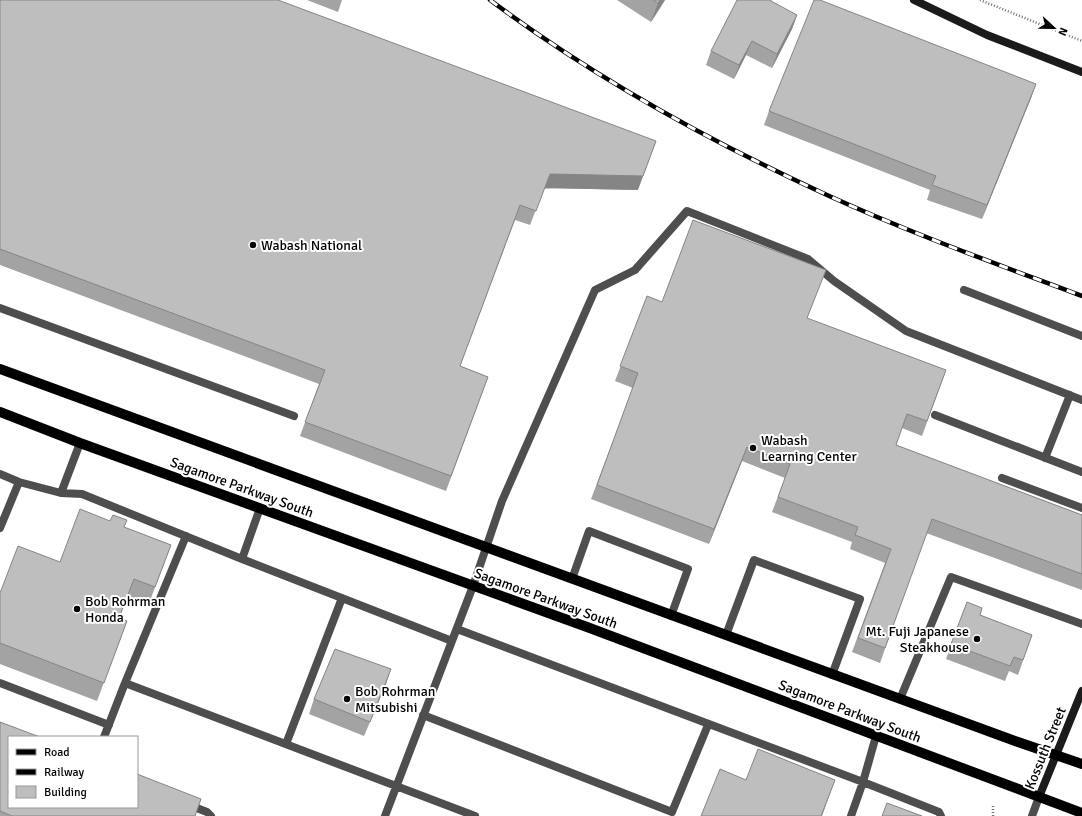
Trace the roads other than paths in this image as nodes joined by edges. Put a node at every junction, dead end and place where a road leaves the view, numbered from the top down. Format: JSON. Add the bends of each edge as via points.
{"nodes":[{"id":1,"x":914,"y":0,"type":"edge"},
{"id":2,"x":1082,"y":72,"type":"edge"},
{"id":3,"x":964,"y":290,"type":"dead end"},
{"id":4,"x":0,"y":308,"type":"edge"},
{"id":5,"x":1082,"y":336,"type":"edge"},
{"id":6,"x":0,"y":369,"type":"edge"},
{"id":7,"x":1070,"y":395,"type":"junction"},
{"id":8,"x":1082,"y":400,"type":"edge"},
{"id":9,"x":0,"y":412,"type":"edge"},
{"id":10,"x":935,"y":415,"type":"edge"},
{"id":11,"x":294,"y":416,"type":"dead end"},
{"id":12,"x":80,"y":443,"type":"junction"},
{"id":13,"x":1045,"y":458,"type":"junction"},
{"id":14,"x":1082,"y":472,"type":"edge"},
{"id":15,"x":0,"y":474,"type":"edge"},
{"id":16,"x":1002,"y":478,"type":"dead end"},
{"id":17,"x":19,"y":482,"type":"junction"},
{"id":18,"x":61,"y":492,"type":"junction"},
{"id":19,"x":260,"y":508,"type":"junction"},
{"id":20,"x":1082,"y":508,"type":"edge"},
{"id":21,"x":0,"y":528,"type":"edge"},
{"id":22,"x":186,"y":536,"type":"junction"},
{"id":23,"x":487,"y":548,"type":"junction"},
{"id":24,"x":242,"y":558,"type":"junction"},
{"id":25,"x":572,"y":579,"type":"junction"},
{"id":26,"x":473,"y":586,"type":"junction"},
{"id":27,"x":342,"y":598,"type":"junction"},
{"id":28,"x":671,"y":616,"type":"junction"},
{"id":29,"x":1082,"y":624,"type":"edge"},
{"id":30,"x":457,"y":629,"type":"junction"},
{"id":31,"x":726,"y":635,"type":"junction"},
{"id":32,"x":452,"y":641,"type":"junction"},
{"id":33,"x":832,"y":674,"type":"junction"},
{"id":34,"x":0,"y":683,"type":"edge"},
{"id":35,"x":125,"y":683,"type":"junction"},
{"id":36,"x":1082,"y":691,"type":"edge"},
{"id":37,"x":900,"y":699,"type":"junction"},
{"id":38,"x":423,"y":715,"type":"junction"},
{"id":39,"x":109,"y":725,"type":"junction"},
{"id":40,"x":708,"y":725,"type":"junction"},
{"id":41,"x":104,"y":736,"type":"edge"},
{"id":42,"x":876,"y":736,"type":"junction"},
{"id":43,"x":286,"y":744,"type":"junction"},
{"id":44,"x":1056,"y":755,"type":"junction"},
{"id":45,"x":1082,"y":764,"type":"edge"},
{"id":46,"x":863,"y":782,"type":"junction"},
{"id":47,"x":396,"y":786,"type":"junction"},
{"id":48,"x":1039,"y":797,"type":"junction"},
{"id":49,"x":179,"y":801,"type":"edge"},
{"id":50,"x":1082,"y":813,"type":"edge"},
{"id":51,"x":211,"y":816,"type":"edge"},
{"id":52,"x":384,"y":816,"type":"edge"},
{"id":53,"x":475,"y":816,"type":"edge"},
{"id":54,"x":851,"y":816,"type":"edge"},
{"id":55,"x":941,"y":816,"type":"edge"},
{"id":56,"x":1032,"y":816,"type":"edge"}],
"edges":[{"from":1,"to":2,"type":"street","via":[[987,35]]},
{"from":3,"to":5,"type":"street"},
{"from":4,"to":11,"type":"street"},
{"from":6,"to":23,"type":"main road","name":"Sagamore Parkway South"},
{"from":7,"to":8,"type":"street"},
{"from":7,"to":13,"type":"street"},
{"from":7,"to":23,"type":"street","via":[[906,331],[834,281],[808,259],[687,211],[635,270],[595,290],[502,501]]},
{"from":9,"to":12,"type":"main road","name":"Sagamore Parkway South"},
{"from":10,"to":13,"type":"street"},
{"from":12,"to":18,"type":"street"},
{"from":12,"to":19,"type":"main road","name":"Sagamore Parkway South"},
{"from":13,"to":14,"type":"street"},
{"from":15,"to":17,"type":"street"},
{"from":16,"to":20,"type":"street"},
{"from":17,"to":18,"type":"street"},
{"from":17,"to":21,"type":"street"},
{"from":18,"to":22,"type":"street","via":[[82,494]]},
{"from":19,"to":24,"type":"street"},
{"from":19,"to":26,"type":"main road","name":"Sagamore Parkway South"},
{"from":22,"to":24,"type":"street"},
{"from":22,"to":35,"type":"street"},
{"from":23,"to":25,"type":"main road","name":"Sagamore Parkway South"},
{"from":23,"to":26,"type":"street"},
{"from":24,"to":27,"type":"street"},
{"from":25,"to":28,"type":"main road","name":"Sagamore Parkway South"},
{"from":25,"to":28,"type":"street","via":[[589,531],[688,569]]},
{"from":26,"to":30,"type":"street"},
{"from":26,"to":42,"type":"main road","name":"Sagamore Parkway South"},
{"from":27,"to":32,"type":"street"},
{"from":27,"to":43,"type":"street"},
{"from":28,"to":31,"type":"main road","name":"Sagamore Parkway South"},
{"from":29,"to":37,"type":"street","via":[[951,577]]},
{"from":30,"to":32,"type":"street"},
{"from":30,"to":40,"type":"street"},
{"from":31,"to":33,"type":"main road","name":"Sagamore Parkway South"},
{"from":31,"to":33,"type":"street","via":[[754,560],[853,596],[860,599]]},
{"from":32,"to":38,"type":"street"},
{"from":33,"to":37,"type":"main road","name":"Sagamore Parkway South"},
{"from":34,"to":39,"type":"street"},
{"from":35,"to":39,"type":"street"},
{"from":35,"to":43,"type":"street"},
{"from":36,"to":44,"type":"street","name":"Kossuth Street"},
{"from":37,"to":44,"type":"main road","name":"Sagamore Parkway South"},
{"from":38,"to":40,"type":"street","via":[[672,812]]},
{"from":38,"to":47,"type":"street"},
{"from":39,"to":41,"type":"street"},
{"from":40,"to":46,"type":"street"},
{"from":42,"to":46,"type":"street"},
{"from":42,"to":48,"type":"main road","name":"Sagamore Parkway South"},
{"from":43,"to":47,"type":"street"},
{"from":44,"to":45,"type":"main road","name":"Sagamore Parkway South"},
{"from":44,"to":48,"type":"street","name":"Kossuth Street"},
{"from":46,"to":54,"type":"street"},
{"from":46,"to":55,"type":"street","via":[[939,812]]},
{"from":47,"to":52,"type":"street"},
{"from":47,"to":53,"type":"street"},
{"from":48,"to":50,"type":"main road","name":"Sagamore Parkway South"},
{"from":48,"to":56,"type":"street","name":"Kossuth Street"},
{"from":49,"to":51,"type":"street"}]}
